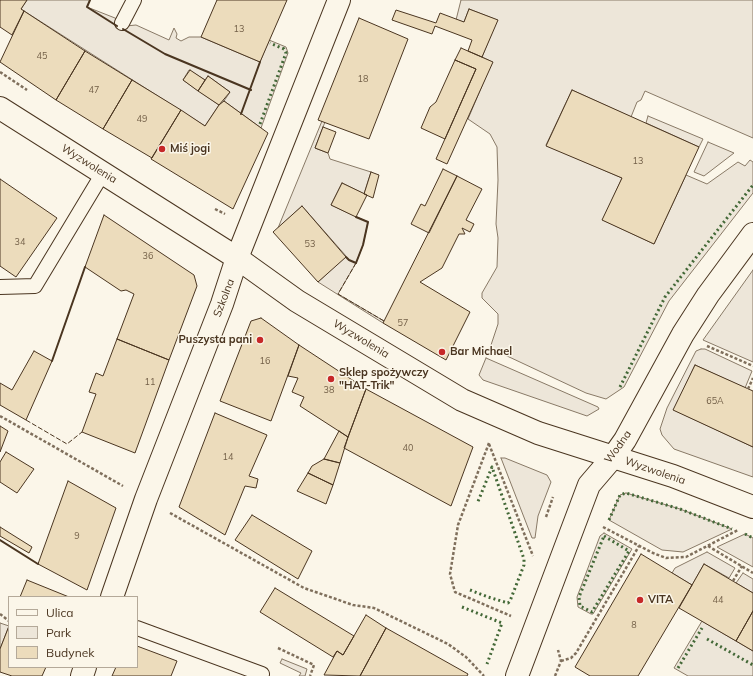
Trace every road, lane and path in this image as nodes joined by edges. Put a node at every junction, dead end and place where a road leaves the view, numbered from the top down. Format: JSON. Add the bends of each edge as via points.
{"nodes":[{"id":1,"x":134,"y":0,"type":"edge"},
{"id":2,"x":339,"y":0,"type":"edge"},
{"id":3,"x":122,"y":23,"type":"dead end"},
{"id":4,"x":0,"y":72,"type":"edge"},
{"id":5,"x":33,"y":94,"type":"dead end"},
{"id":6,"x":0,"y":108,"type":"edge"},
{"id":7,"x":103,"y":173,"type":"junction"},
{"id":8,"x":213,"y":208,"type":"dead end"},
{"id":9,"x":227,"y":215,"type":"dead end"},
{"id":10,"x":753,"y":234,"type":"edge"},
{"id":11,"x":237,"y":258,"type":"junction"},
{"id":12,"x":0,"y":287,"type":"edge"},
{"id":13,"x":753,"y":378,"type":"edge"},
{"id":14,"x":748,"y":389,"type":"dead end"},
{"id":15,"x":0,"y":416,"type":"edge"},
{"id":16,"x":483,"y":440,"type":"dead end"},
{"id":17,"x":489,"y":443,"type":"junction"},
{"id":18,"x":496,"y":445,"type":"dead end"},
{"id":19,"x":613,"y":457,"type":"junction"},
{"id":20,"x":554,"y":494,"type":"dead end"},
{"id":21,"x":146,"y":499,"type":"junction"},
{"id":22,"x":753,"y":507,"type":"edge"},
{"id":23,"x":544,"y":523,"type":"dead end"},
{"id":24,"x":600,"y":525,"type":"dead end"},
{"id":25,"x":739,"y":530,"type":"dead end"},
{"id":26,"x":639,"y":546,"type":"junction"},
{"id":27,"x":708,"y":546,"type":"junction"},
{"id":28,"x":536,"y":552,"type":"dead end"},
{"id":29,"x":742,"y":566,"type":"junction"},
{"id":30,"x":753,"y":573,"type":"edge"},
{"id":31,"x":733,"y":581,"type":"dead end"},
{"id":32,"x":112,"y":596,"type":"edge"},
{"id":33,"x":0,"y":614,"type":"edge"},
{"id":34,"x":513,"y":617,"type":"dead end"},
{"id":35,"x":8,"y":620,"type":"edge"},
{"id":36,"x":138,"y":628,"type":"edge"},
{"id":37,"x":558,"y":647,"type":"dead end"},
{"id":38,"x":278,"y":648,"type":"dead end"},
{"id":39,"x":561,"y":661,"type":"junction"},
{"id":40,"x":261,"y":676,"type":"edge"},
{"id":41,"x":310,"y":676,"type":"edge"},
{"id":42,"x":484,"y":676,"type":"edge"},
{"id":43,"x":517,"y":676,"type":"edge"},
{"id":44,"x":555,"y":676,"type":"edge"}],
"edges":[{"from":1,"to":3,"type":"lane"},
{"from":2,"to":11,"type":"street","name":"Szkolna"},
{"from":4,"to":5,"type":"path"},
{"from":6,"to":7,"type":"street","name":"Wyzwolenia"},
{"from":7,"to":11,"type":"street","name":"Wyzwolenia"},
{"from":7,"to":12,"type":"lane","via":[[34,286]]},
{"from":8,"to":9,"type":"path"},
{"from":10,"to":19,"type":"street","name":"Wodna","via":[[683,334],[625,440]]},
{"from":11,"to":19,"type":"street","name":"Wyzwolenia","via":[[297,301],[462,400],[538,433]]},
{"from":11,"to":21,"type":"street","name":"Szkolna","via":[[222,304]]},
{"from":13,"to":14,"type":"path"},
{"from":15,"to":21,"type":"path"},
{"from":16,"to":17,"type":"path"},
{"from":17,"to":18,"type":"path"},
{"from":17,"to":28,"type":"path","via":[[534,559]]},
{"from":17,"to":34,"type":"path","via":[[458,526],[450,574],[455,592]]},
{"from":19,"to":22,"type":"street","name":"Wyzwolenia","via":[[673,476]]},
{"from":19,"to":43,"type":"street","name":"Wodna","via":[[589,484]]},
{"from":20,"to":23,"type":"path"},
{"from":21,"to":32,"type":"street","name":"Szkolna"},
{"from":21,"to":42,"type":"path","via":[[304,588],[353,605],[374,608],[448,644],[466,656]]},
{"from":24,"to":26,"type":"path"},
{"from":25,"to":27,"type":"path"},
{"from":26,"to":27,"type":"path","via":[[666,558],[676,558]]},
{"from":26,"to":39,"type":"path","via":[[576,653],[571,658]]},
{"from":27,"to":29,"type":"path"},
{"from":29,"to":30,"type":"path"},
{"from":29,"to":31,"type":"path"},
{"from":33,"to":35,"type":"path"},
{"from":36,"to":40,"type":"lane","via":[[262,674]]},
{"from":37,"to":39,"type":"path"},
{"from":38,"to":41,"type":"path","via":[[314,665]]},
{"from":39,"to":44,"type":"path"}]}
